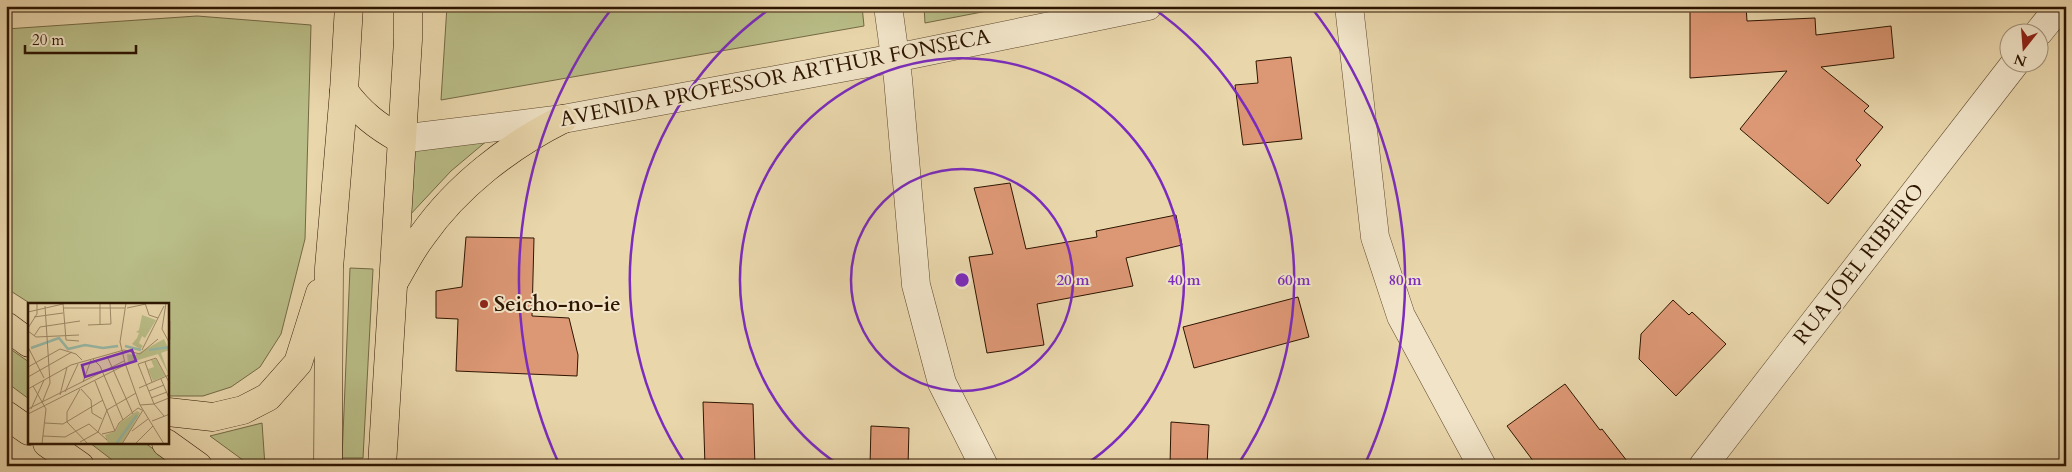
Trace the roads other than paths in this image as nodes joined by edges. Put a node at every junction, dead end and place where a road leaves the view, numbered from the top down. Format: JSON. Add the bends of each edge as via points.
{"nodes":[{"id":1,"x":408,"y":6,"type":"edge"},
{"id":2,"x":888,"y":6,"type":"edge"},
{"id":3,"x":1148,"y":6,"type":"edge"},
{"id":4,"x":1349,"y":6,"type":"edge"},
{"id":5,"x":2060,"y":6,"type":"edge"},
{"id":6,"x":352,"y":9,"type":"edge"},
{"id":7,"x":2047,"y":22,"type":"edge"},
{"id":8,"x":894,"y":58,"type":"junction"},
{"id":9,"x":2008,"y":72,"type":"edge"},
{"id":10,"x":344,"y":91,"type":"junction"},
{"id":11,"x":563,"y":118,"type":"junction"},
{"id":12,"x":400,"y":139,"type":"junction"},
{"id":13,"x":329,"y":268,"type":"junction"},
{"id":14,"x":392,"y":286,"type":"junction"},
{"id":15,"x":6,"y":326,"type":"edge"},
{"id":16,"x":28,"y":342,"type":"edge"},
{"id":17,"x":169,"y":412,"type":"edge"},
{"id":18,"x":6,"y":415,"type":"edge"},
{"id":19,"x":28,"y":429,"type":"edge"},
{"id":20,"x":48,"y":444,"type":"edge"},
{"id":21,"x":167,"y":444,"type":"edge"},
{"id":22,"x":80,"y":466,"type":"edge"},
{"id":23,"x":198,"y":466,"type":"edge"},
{"id":24,"x":328,"y":466,"type":"edge"},
{"id":25,"x":382,"y":466,"type":"edge"},
{"id":26,"x":984,"y":466,"type":"edge"},
{"id":27,"x":1482,"y":466,"type":"edge"},
{"id":28,"x":1703,"y":466,"type":"edge"}],
"edges":[{"from":1,"to":12,"type":"main road"},
{"from":2,"to":8,"type":"street"},
{"from":3,"to":8,"type":"street","name":"AVENIDA PROFESSOR ARTHUR FONSECA"},
{"from":4,"to":27,"type":"street","via":[[1375,237],[1401,316]]},
{"from":5,"to":7,"type":"street"},
{"from":6,"to":10,"type":"main road"},
{"from":8,"to":11,"type":"street","name":"AVENIDA PROFESSOR ARTHUR FONSECA"},
{"from":8,"to":26,"type":"street","via":[[916,285],[942,383]]},
{"from":9,"to":28,"type":"street","name":"RUA JOEL RIBEIRO"},
{"from":10,"to":12,"type":"main road","via":[[374,124]]},
{"from":10,"to":13,"type":"main road"},
{"from":11,"to":12,"type":"street","name":"AVENIDA PROFESSOR ARTHUR FONSECA"},
{"from":11,"to":14,"type":"main road","via":[[513,148],[446,206],[421,236]]},
{"from":12,"to":14,"type":"main road"},
{"from":13,"to":17,"type":"main road","via":[[298,363],[275,392],[243,410],[213,417]]},
{"from":13,"to":24,"type":"main road"},
{"from":14,"to":25,"type":"main road"},
{"from":15,"to":16,"type":"main road"},
{"from":18,"to":19,"type":"main road"},
{"from":20,"to":22,"type":"main road"},
{"from":21,"to":23,"type":"main road"}]}
